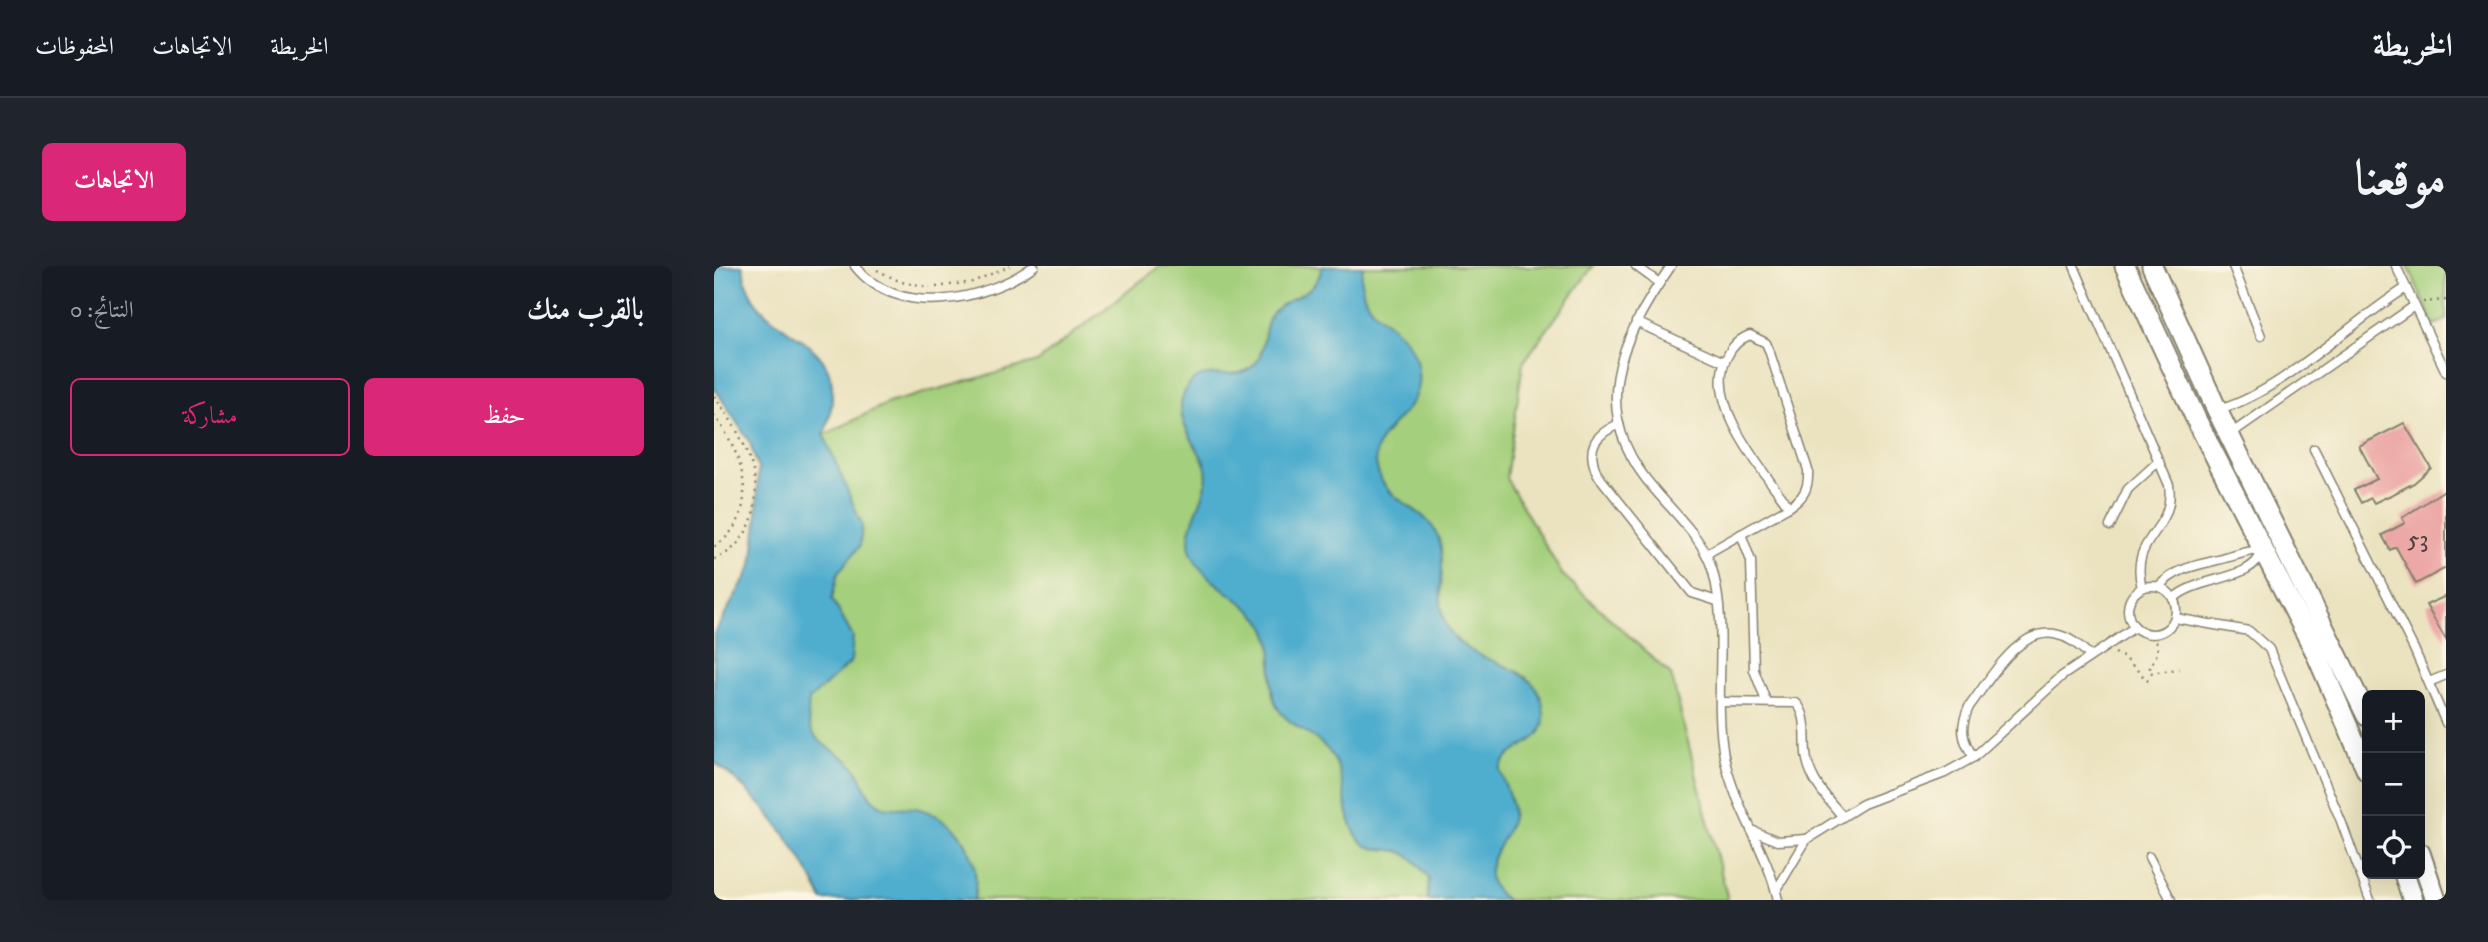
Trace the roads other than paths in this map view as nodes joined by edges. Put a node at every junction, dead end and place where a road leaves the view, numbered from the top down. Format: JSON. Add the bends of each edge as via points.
{"nodes":[{"id":1,"x":855,"y":266,"type":"edge"},
{"id":2,"x":1034,"y":266,"type":"edge"},
{"id":3,"x":1636,"y":266,"type":"edge"},
{"id":4,"x":1671,"y":266,"type":"edge"},
{"id":5,"x":2074,"y":266,"type":"edge"},
{"id":6,"x":2126,"y":266,"type":"edge"},
{"id":7,"x":2152,"y":266,"type":"edge"},
{"id":8,"x":2233,"y":266,"type":"edge"},
{"id":9,"x":2396,"y":266,"type":"edge"},
{"id":10,"x":1660,"y":283,"type":"junction"},
{"id":11,"x":2406,"y":288,"type":"junction"},
{"id":12,"x":2414,"y":306,"type":"junction"},
{"id":13,"x":1636,"y":322,"type":"junction"},
{"id":14,"x":2261,"y":337,"type":"dead end"},
{"id":15,"x":1724,"y":362,"type":"junction"},
{"id":16,"x":2446,"y":372,"type":"edge"},
{"id":17,"x":2217,"y":410,"type":"junction"},
{"id":18,"x":1619,"y":424,"type":"junction"},
{"id":19,"x":2229,"y":435,"type":"junction"},
{"id":20,"x":2315,"y":449,"type":"dead end"},
{"id":21,"x":2159,"y":461,"type":"junction"},
{"id":22,"x":1789,"y":507,"type":"junction"},
{"id":23,"x":2110,"y":526,"type":"dead end"},
{"id":24,"x":1741,"y":534,"type":"junction"},
{"id":25,"x":2282,"y":541,"type":"junction"},
{"id":26,"x":2262,"y":550,"type":"junction"},
{"id":27,"x":2242,"y":553,"type":"junction"},
{"id":28,"x":1706,"y":554,"type":"junction"},
{"id":29,"x":2204,"y":562,"type":"junction"},
{"id":30,"x":2249,"y":569,"type":"junction"},
{"id":31,"x":2208,"y":580,"type":"junction"},
{"id":32,"x":2159,"y":586,"type":"junction"},
{"id":33,"x":2142,"y":588,"type":"junction"},
{"id":34,"x":2174,"y":598,"type":"junction"},
{"id":35,"x":1717,"y":601,"type":"junction"},
{"id":36,"x":2175,"y":618,"type":"junction"},
{"id":37,"x":2135,"y":627,"type":"junction"},
{"id":38,"x":2089,"y":655,"type":"junction"},
{"id":39,"x":2446,"y":675,"type":"edge"},
{"id":40,"x":2429,"y":682,"type":"junction"},
{"id":41,"x":1766,"y":701,"type":"junction"},
{"id":42,"x":1721,"y":702,"type":"junction"},
{"id":43,"x":2362,"y":706,"type":"edge"},
{"id":44,"x":2446,"y":723,"type":"edge"},
{"id":45,"x":1973,"y":757,"type":"junction"},
{"id":46,"x":2362,"y":759,"type":"edge"},
{"id":47,"x":1842,"y":816,"type":"junction"},
{"id":48,"x":1751,"y":830,"type":"junction"},
{"id":49,"x":1807,"y":839,"type":"junction"},
{"id":50,"x":2149,"y":858,"type":"dead end"},
{"id":51,"x":2425,"y":868,"type":"edge"},
{"id":52,"x":2406,"y":879,"type":"edge"},
{"id":53,"x":1777,"y":896,"type":"edge"},
{"id":54,"x":2171,"y":900,"type":"edge"},
{"id":55,"x":2370,"y":900,"type":"edge"},
{"id":56,"x":2413,"y":900,"type":"edge"},
{"id":57,"x":2436,"y":900,"type":"edge"}],
"edges":[{"from":1,"to":2,"type":"lane","via":[[885,289],[926,299],[984,292]]},
{"from":3,"to":10,"type":"lane"},
{"from":4,"to":10,"type":"lane"},
{"from":5,"to":21,"type":"lane"},
{"from":6,"to":26,"type":"street"},
{"from":7,"to":17,"type":"street"},
{"from":8,"to":14,"type":"lane"},
{"from":9,"to":11,"type":"lane"},
{"from":10,"to":13,"type":"lane"},
{"from":11,"to":12,"type":"lane"},
{"from":11,"to":17,"type":"lane","via":[[2281,377]]},
{"from":12,"to":16,"type":"lane"},
{"from":12,"to":19,"type":"lane"},
{"from":13,"to":15,"type":"lane"},
{"from":13,"to":18,"type":"lane","via":[[1617,371]]},
{"from":15,"to":22,"type":"lane","via":[[1725,403],[1733,425]]},
{"from":15,"to":22,"type":"lane","via":[[1742,338],[1750,335],[1766,343],[1808,471],[1805,492]]},
{"from":17,"to":19,"type":"street"},
{"from":18,"to":28,"type":"lane","via":[[1635,465]]},
{"from":18,"to":35,"type":"lane","via":[[1597,436],[1591,448],[1597,474],[1692,593]]},
{"from":19,"to":25,"type":"street"},
{"from":20,"to":40,"type":"lane"},
{"from":21,"to":23,"type":"lane","via":[[2128,489]]},
{"from":21,"to":33,"type":"lane","via":[[2171,499],[2167,515],[2140,553],[2137,571]]},
{"from":22,"to":24,"type":"lane"},
{"from":24,"to":28,"type":"lane"},
{"from":24,"to":41,"type":"lane","via":[[1751,561],[1754,670]]},
{"from":25,"to":26,"type":"street"},
{"from":25,"to":43,"type":"street"},
{"from":26,"to":27,"type":"lane"},
{"from":26,"to":30,"type":"lane","via":[[2256,565]]},
{"from":26,"to":46,"type":"street","via":[[2315,651]]},
{"from":27,"to":29,"type":"lane"},
{"from":27,"to":30,"type":"lane"},
{"from":28,"to":35,"type":"lane"},
{"from":29,"to":31,"type":"lane"},
{"from":29,"to":32,"type":"lane","via":[[2179,570]]},
{"from":30,"to":31,"type":"lane"},
{"from":31,"to":34,"type":"lane","via":[[2189,586]]},
{"from":32,"to":33,"type":"lane"},
{"from":32,"to":34,"type":"lane"},
{"from":33,"to":37,"type":"lane","via":[[2129,601]]},
{"from":34,"to":36,"type":"lane"},
{"from":35,"to":42,"type":"lane"},
{"from":36,"to":37,"type":"lane","via":[[2155,634]]},
{"from":36,"to":55,"type":"lane","via":[[2249,631],[2269,649]]},
{"from":37,"to":38,"type":"lane"},
{"from":38,"to":45,"type":"lane"},
{"from":38,"to":45,"type":"lane","via":[[2064,636],[2032,636],[2018,644],[1963,719],[1966,746]]},
{"from":39,"to":40,"type":"lane"},
{"from":40,"to":44,"type":"lane"},
{"from":41,"to":42,"type":"lane"},
{"from":41,"to":47,"type":"lane","via":[[1789,701],[1801,708],[1812,775]]},
{"from":42,"to":48,"type":"lane","via":[[1730,780]]},
{"from":45,"to":47,"type":"lane"},
{"from":47,"to":49,"type":"lane"},
{"from":48,"to":49,"type":"lane","via":[[1778,841]]},
{"from":48,"to":53,"type":"lane"},
{"from":49,"to":53,"type":"lane"},
{"from":50,"to":54,"type":"lane"},
{"from":51,"to":57,"type":"street"},
{"from":52,"to":56,"type":"street"}]}
